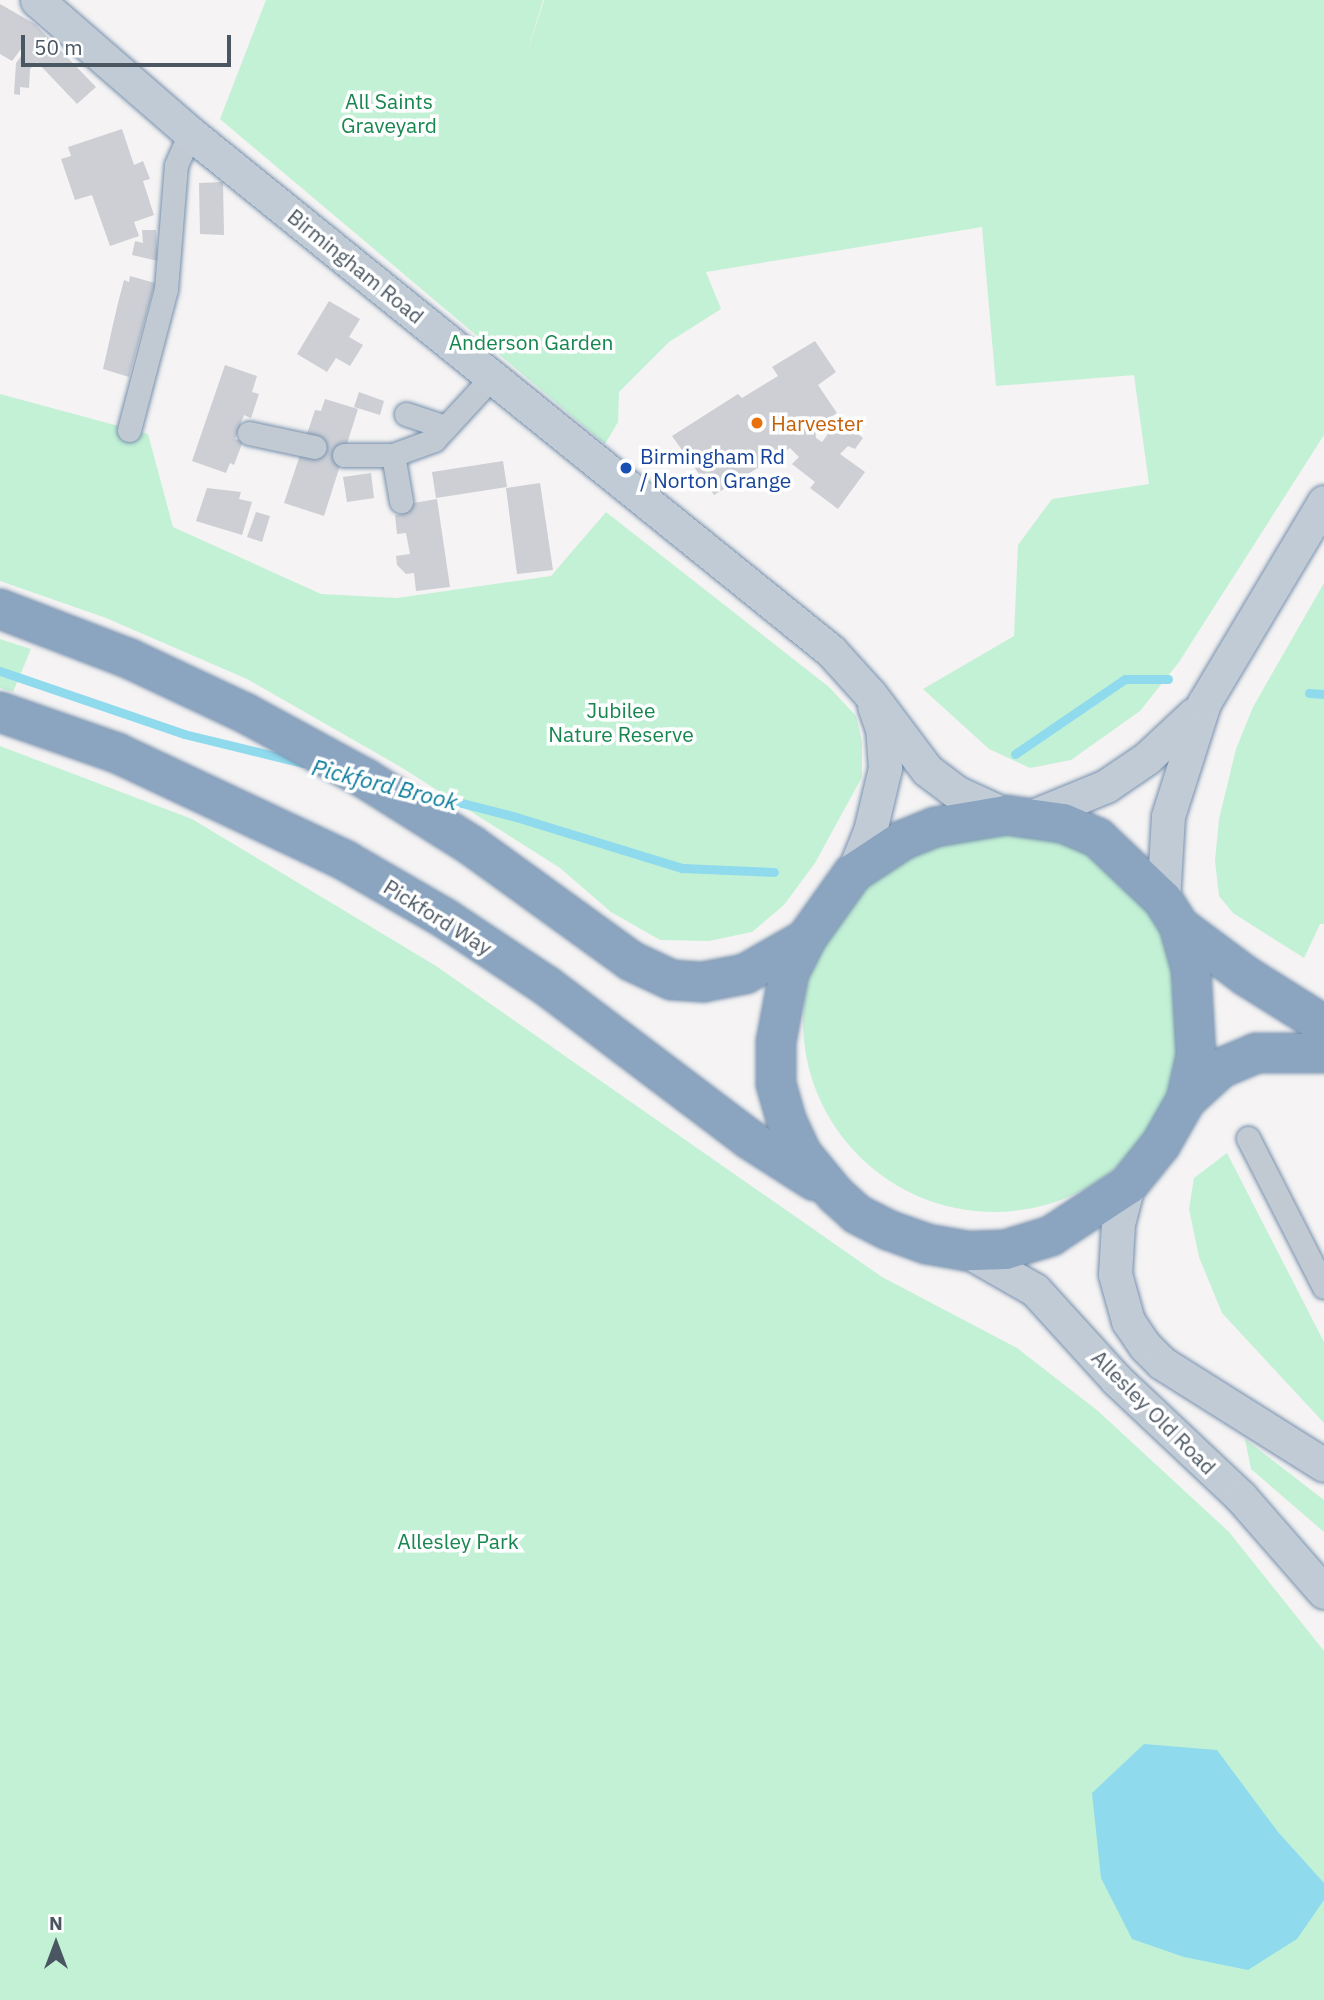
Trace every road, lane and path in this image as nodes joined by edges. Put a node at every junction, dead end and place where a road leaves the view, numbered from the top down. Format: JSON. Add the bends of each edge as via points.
{"nodes":[{"id":1,"x":50,"y":5,"type":"edge"},
{"id":2,"x":190,"y":133,"type":"junction"},
{"id":3,"x":494,"y":376,"type":"junction"},
{"id":4,"x":406,"y":414,"type":"dead end"},
{"id":5,"x":445,"y":427,"type":"junction"},
{"id":6,"x":129,"y":430,"type":"dead end"},
{"id":7,"x":249,"y":433,"type":"dead end"},
{"id":8,"x":315,"y":447,"type":"dead end"},
{"id":9,"x":344,"y":455,"type":"dead end"},
{"id":10,"x":393,"y":455,"type":"junction"},
{"id":11,"x":401,"y":500,"type":"dead end"},
{"id":12,"x":1324,"y":502,"type":"edge"},
{"id":13,"x":0,"y":610,"type":"edge"},
{"id":14,"x":870,"y":694,"type":"junction"},
{"id":15,"x":1203,"y":703,"type":"junction"},
{"id":16,"x":0,"y":712,"type":"edge"},
{"id":17,"x":1019,"y":815,"type":"junction"},
{"id":18,"x":853,"y":873,"type":"junction"},
{"id":19,"x":1171,"y":913,"type":"junction"},
{"id":20,"x":806,"y":939,"type":"junction"},
{"id":21,"x":1324,"y":1025,"type":"edge"},
{"id":22,"x":1324,"y":1053,"type":"edge"},
{"id":23,"x":1186,"y":1100,"type":"junction"},
{"id":24,"x":1248,"y":1138,"type":"dead end"},
{"id":25,"x":1128,"y":1185,"type":"junction"},
{"id":26,"x":835,"y":1194,"type":"junction"},
{"id":27,"x":967,"y":1251,"type":"junction"},
{"id":28,"x":1324,"y":1287,"type":"edge"},
{"id":29,"x":1324,"y":1465,"type":"edge"},
{"id":30,"x":1324,"y":1592,"type":"edge"}],
"edges":[{"from":1,"to":2,"type":"main road","name":"Birmingham Road"},
{"from":2,"to":3,"type":"main road","name":"Birmingham Road"},
{"from":2,"to":6,"type":"street","via":[[176,164],[166,289]]},
{"from":3,"to":5,"type":"street"},
{"from":3,"to":14,"type":"main road","name":"Birmingham Road","via":[[831,651]]},
{"from":4,"to":5,"type":"street"},
{"from":5,"to":10,"type":"street","via":[[434,440]]},
{"from":7,"to":8,"type":"street"},
{"from":9,"to":10,"type":"street"},
{"from":10,"to":11,"type":"street"},
{"from":12,"to":15,"type":"main road"},
{"from":13,"to":20,"type":"highway","via":[[130,659],[245,713],[366,779],[471,845],[631,961],[671,980],[703,982],[745,974]]},
{"from":14,"to":17,"type":"main road","name":"Birmingham Road","via":[[927,770],[958,793]]},
{"from":14,"to":18,"type":"main road","name":"Birmingham Road","via":[[881,729],[885,768],[870,831]]},
{"from":15,"to":17,"type":"main road","via":[[1147,758],[1105,786]]},
{"from":15,"to":19,"type":"main road","via":[[1168,816]]},
{"from":16,"to":26,"type":"highway","name":"Pickford Way","via":[[117,753],[229,803],[390,887],[547,986],[749,1139]]},
{"from":17,"to":18,"type":"highway","via":[[935,827],[903,840]]},
{"from":17,"to":19,"type":"highway","via":[[1098,838]]},
{"from":18,"to":20,"type":"highway"},
{"from":19,"to":21,"type":"highway","via":[[1246,976]]},
{"from":19,"to":23,"type":"highway","via":[[1197,1014],[1196,1055]]},
{"from":20,"to":26,"type":"highway","via":[[789,973],[779,1009],[776,1083],[802,1153]]},
{"from":22,"to":23,"type":"highway","via":[[1256,1053],[1222,1068]]},
{"from":23,"to":25,"type":"highway","via":[[1161,1144]]},
{"from":24,"to":28,"type":"street"},
{"from":25,"to":27,"type":"highway","via":[[1051,1236],[1005,1250]]},
{"from":25,"to":29,"type":"main road","name":"Allesley Old Road","via":[[1118,1224],[1115,1274],[1128,1321],[1145,1346],[1163,1363]]},
{"from":26,"to":27,"type":"highway","via":[[857,1214],[888,1230],[927,1244]]},
{"from":27,"to":30,"type":"main road","name":"Allesley Old Road","via":[[1035,1290],[1118,1380],[1241,1497]]}]}
